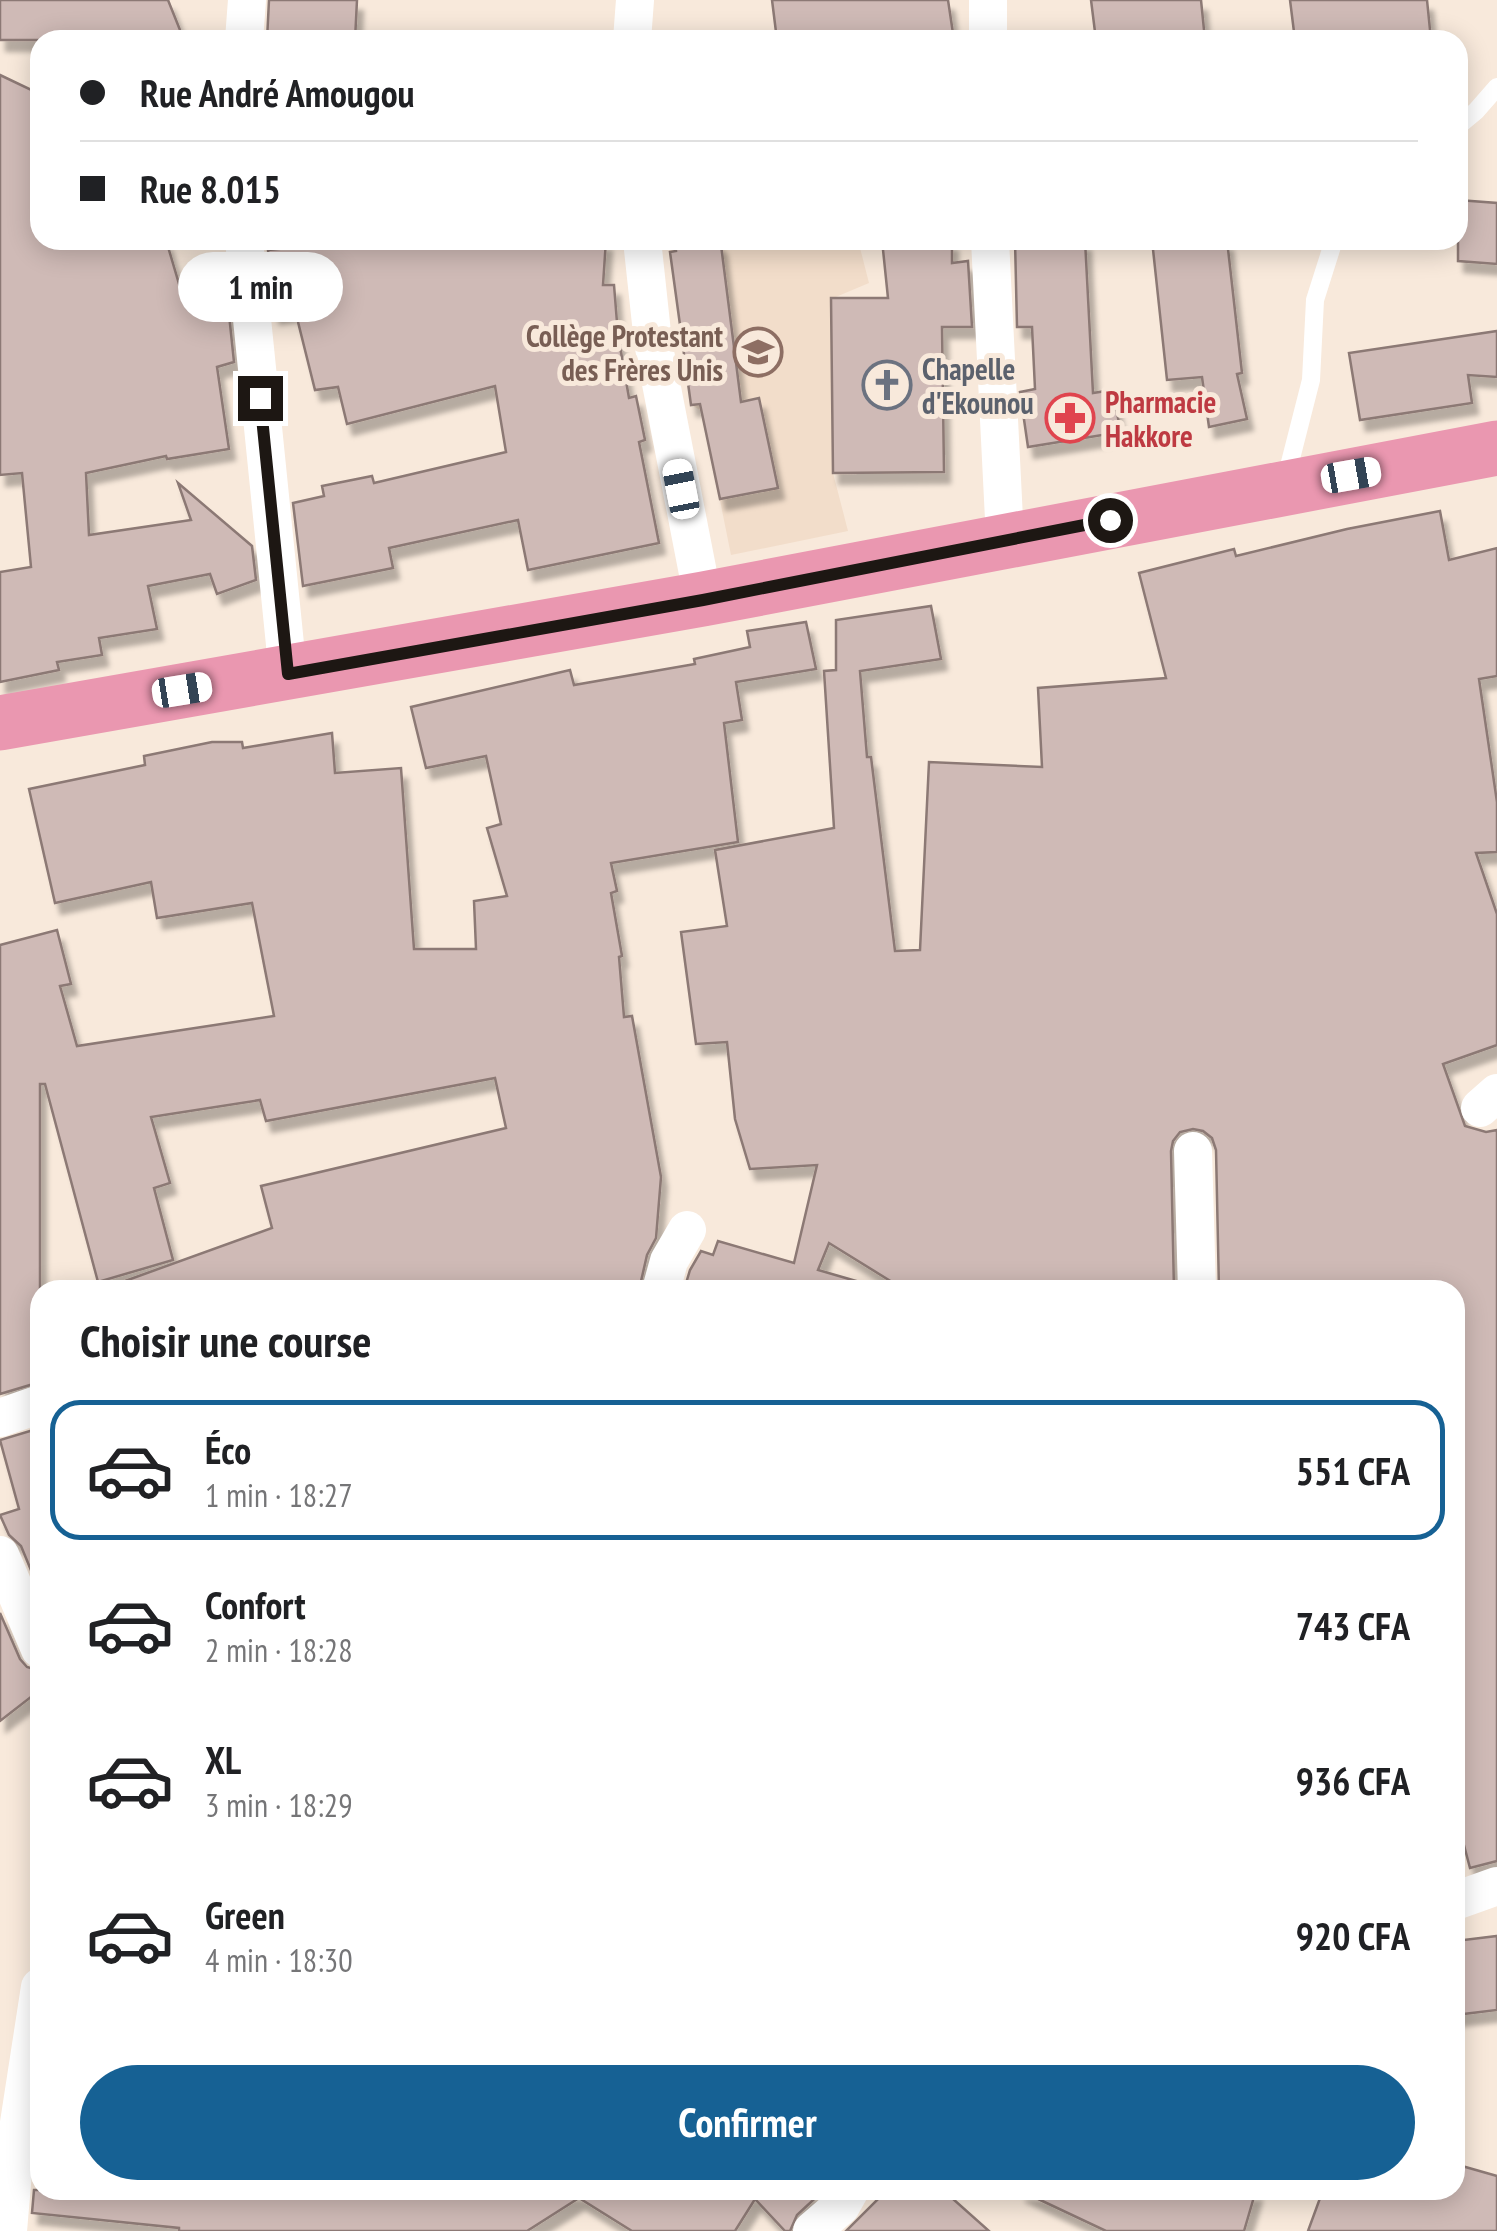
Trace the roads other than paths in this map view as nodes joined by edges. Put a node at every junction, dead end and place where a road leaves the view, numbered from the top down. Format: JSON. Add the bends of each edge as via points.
{"nodes":[{"id":1,"x":247,"y":0,"type":"edge"},
{"id":2,"x":636,"y":0,"type":"edge"},
{"id":3,"x":988,"y":0,"type":"edge"},
{"id":4,"x":245,"y":30,"type":"edge"},
{"id":5,"x":633,"y":30,"type":"edge"},
{"id":6,"x":988,"y":30,"type":"edge"},
{"id":7,"x":1497,"y":87,"type":"edge"},
{"id":8,"x":1468,"y":118,"type":"edge"},
{"id":9,"x":245,"y":250,"type":"edge"},
{"id":10,"x":643,"y":250,"type":"edge"},
{"id":11,"x":991,"y":250,"type":"edge"},
{"id":12,"x":1331,"y":250,"type":"edge"},
{"id":13,"x":1497,"y":448,"type":"edge"},
{"id":14,"x":1284,"y":488,"type":"junction"},
{"id":15,"x":1006,"y":539,"type":"junction"},
{"id":16,"x":703,"y":600,"type":"junction"},
{"id":17,"x":288,"y":674,"type":"junction"},
{"id":18,"x":0,"y":723,"type":"edge"},
{"id":19,"x":1193,"y":1151,"type":"dead end"},
{"id":20,"x":687,"y":1230,"type":"dead end"},
{"id":21,"x":664,"y":1280,"type":"edge"},
{"id":22,"x":1197,"y":1280,"type":"edge"},
{"id":23,"x":30,"y":1408,"type":"edge"},
{"id":24,"x":0,"y":1418,"type":"edge"},
{"id":25,"x":0,"y":1555,"type":"edge"},
{"id":26,"x":30,"y":1626,"type":"edge"},
{"id":27,"x":1497,"y":1886,"type":"edge"},
{"id":28,"x":1465,"y":1897,"type":"edge"},
{"id":29,"x":30,"y":2052,"type":"edge"},
{"id":30,"x":844,"y":2200,"type":"edge"},
{"id":31,"x":8,"y":2231,"type":"edge"},
{"id":32,"x":812,"y":2231,"type":"edge"}],
"edges":[{"from":1,"to":4,"type":"street"},
{"from":2,"to":5,"type":"street"},
{"from":3,"to":6,"type":"street"},
{"from":7,"to":8,"type":"lane"},
{"from":9,"to":17,"type":"street"},
{"from":10,"to":16,"type":"street","via":[[652,342]]},
{"from":11,"to":15,"type":"street"},
{"from":12,"to":14,"type":"lane","via":[[1316,300],[1310,380]]},
{"from":13,"to":14,"type":"main road"},
{"from":14,"to":15,"type":"main road"},
{"from":15,"to":16,"type":"main road"},
{"from":16,"to":17,"type":"main road"},
{"from":17,"to":18,"type":"main road"},
{"from":19,"to":22,"type":"street"},
{"from":20,"to":21,"type":"street"},
{"from":23,"to":24,"type":"street"},
{"from":25,"to":26,"type":"street"},
{"from":27,"to":28,"type":"street"},
{"from":29,"to":31,"type":"street"},
{"from":30,"to":32,"type":"street"}]}
